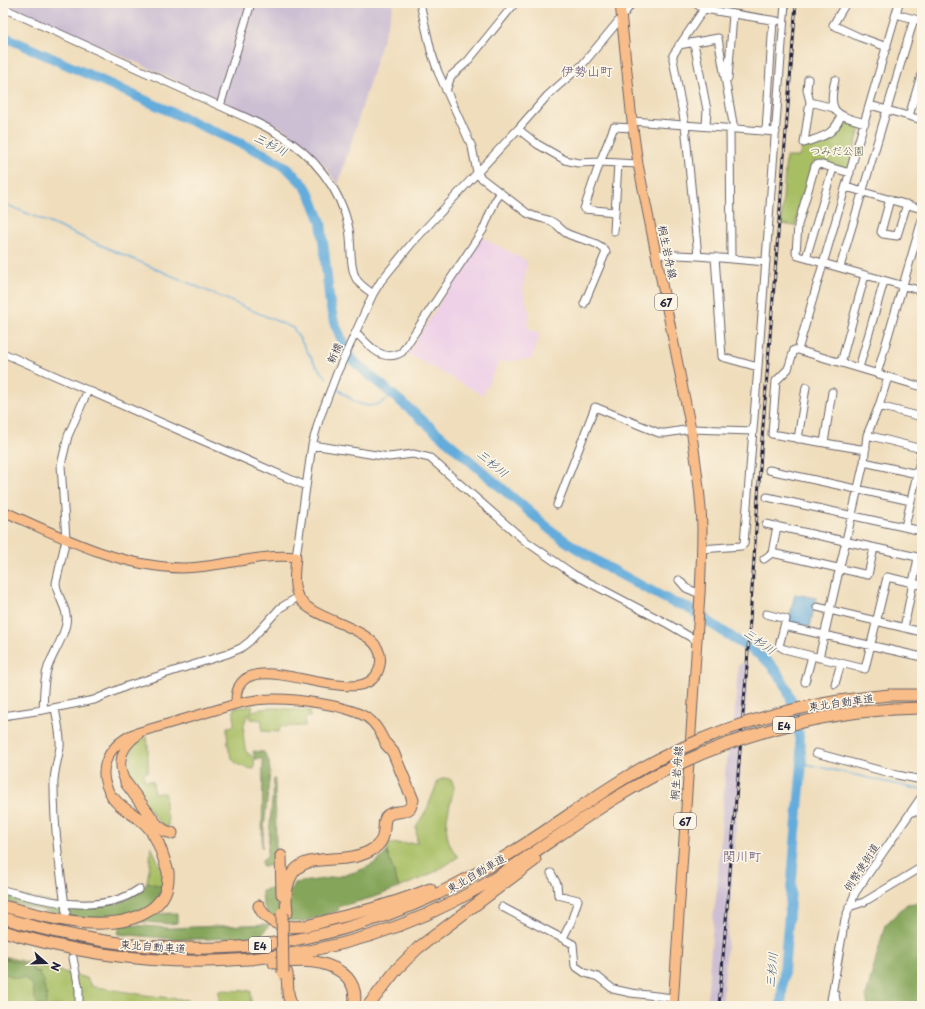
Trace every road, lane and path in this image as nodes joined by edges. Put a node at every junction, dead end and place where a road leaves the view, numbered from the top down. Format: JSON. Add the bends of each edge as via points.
{"nodes":[{"id":1,"x":251,"y":3,"type":"edge"},
{"id":2,"x":420,"y":3,"type":"edge"},
{"id":3,"x":515,"y":3,"type":"edge"},
{"id":4,"x":620,"y":3,"type":"edge"},
{"id":5,"x":632,"y":3,"type":"edge"},
{"id":6,"x":695,"y":3,"type":"edge"},
{"id":7,"x":708,"y":3,"type":"edge"},
{"id":8,"x":785,"y":3,"type":"edge"},
{"id":9,"x":846,"y":3,"type":"edge"},
{"id":10,"x":899,"y":3,"type":"edge"},
{"id":11,"x":3,"y":8,"type":"edge"},
{"id":12,"x":704,"y":10,"type":"junction"},
{"id":13,"x":733,"y":14,"type":"junction"},
{"id":14,"x":896,"y":14,"type":"junction"},
{"id":15,"x":622,"y":18,"type":"junction"},
{"id":16,"x":914,"y":19,"type":"junction"},
{"id":17,"x":773,"y":20,"type":"junction"},
{"id":18,"x":922,"y":21,"type":"edge"},
{"id":19,"x":784,"y":22,"type":"junction"},
{"id":20,"x":694,"y":43,"type":"junction"},
{"id":21,"x":680,"y":45,"type":"junction"},
{"id":22,"x":887,"y":47,"type":"junction"},
{"id":23,"x":922,"y":72,"type":"edge"},
{"id":24,"x":808,"y":79,"type":"dead end"},
{"id":25,"x":835,"y":80,"type":"dead end"},
{"id":26,"x":727,"y":88,"type":"junction"},
{"id":27,"x":446,"y":92,"type":"junction"},
{"id":28,"x":810,"y":102,"type":"junction"},
{"id":29,"x":870,"y":105,"type":"junction"},
{"id":30,"x":220,"y":106,"type":"junction"},
{"id":31,"x":834,"y":108,"type":"junction"},
{"id":32,"x":887,"y":110,"type":"junction"},
{"id":33,"x":841,"y":116,"type":"junction"},
{"id":34,"x":909,"y":116,"type":"junction"},
{"id":35,"x":922,"y":120,"type":"edge"},
{"id":36,"x":865,"y":123,"type":"junction"},
{"id":37,"x":632,"y":125,"type":"junction"},
{"id":38,"x":685,"y":125,"type":"junction"},
{"id":39,"x":706,"y":126,"type":"junction"},
{"id":40,"x":732,"y":128,"type":"junction"},
{"id":41,"x":518,"y":129,"type":"junction"},
{"id":42,"x":766,"y":131,"type":"junction"},
{"id":43,"x":776,"y":132,"type":"junction"},
{"id":44,"x":600,"y":162,"type":"junction"},
{"id":45,"x":618,"y":163,"type":"junction"},
{"id":46,"x":638,"y":164,"type":"junction"},
{"id":47,"x":832,"y":168,"type":"junction"},
{"id":48,"x":477,"y":172,"type":"junction"},
{"id":49,"x":850,"y":172,"type":"junction"},
{"id":50,"x":846,"y":187,"type":"junction"},
{"id":51,"x":863,"y":191,"type":"junction"},
{"id":52,"x":501,"y":193,"type":"junction"},
{"id":53,"x":890,"y":199,"type":"junction"},
{"id":54,"x":907,"y":204,"type":"junction"},
{"id":55,"x":922,"y":209,"type":"edge"},
{"id":56,"x":615,"y":212,"type":"junction"},
{"id":57,"x":922,"y":220,"type":"edge"},
{"id":58,"x":614,"y":231,"type":"dead end"},
{"id":59,"x":657,"y":254,"type":"junction"},
{"id":60,"x":698,"y":256,"type":"junction"},
{"id":61,"x":716,"y":257,"type":"junction"},
{"id":62,"x":806,"y":258,"type":"junction"},
{"id":63,"x":731,"y":260,"type":"junction"},
{"id":64,"x":766,"y":262,"type":"junction"},
{"id":65,"x":824,"y":263,"type":"junction"},
{"id":66,"x":840,"y":268,"type":"junction"},
{"id":67,"x":866,"y":276,"type":"junction"},
{"id":68,"x":884,"y":281,"type":"junction"},
{"id":69,"x":903,"y":286,"type":"junction"},
{"id":70,"x":922,"y":291,"type":"edge"},
{"id":71,"x":373,"y":294,"type":"junction"},
{"id":72,"x":584,"y":304,"type":"dead end"},
{"id":73,"x":356,"y":332,"type":"junction"},
{"id":74,"x":798,"y":350,"type":"junction"},
{"id":75,"x":3,"y":353,"type":"edge"},
{"id":76,"x":840,"y":363,"type":"junction"},
{"id":77,"x":758,"y":367,"type":"junction"},
{"id":78,"x":859,"y":368,"type":"junction"},
{"id":79,"x":877,"y":374,"type":"junction"},
{"id":80,"x":888,"y":377,"type":"junction"},
{"id":81,"x":806,"y":387,"type":"dead end"},
{"id":82,"x":922,"y":387,"type":"edge"},
{"id":83,"x":88,"y":390,"type":"junction"},
{"id":84,"x":832,"y":392,"type":"dead end"},
{"id":85,"x":879,"y":406,"type":"junction"},
{"id":86,"x":922,"y":417,"type":"edge"},
{"id":87,"x":691,"y":429,"type":"junction"},
{"id":88,"x":753,"y":431,"type":"junction"},
{"id":89,"x":867,"y":436,"type":"junction"},
{"id":90,"x":798,"y":439,"type":"junction"},
{"id":91,"x":824,"y":443,"type":"junction"},
{"id":92,"x":312,"y":445,"type":"junction"},
{"id":93,"x":866,"y":448,"type":"junction"},
{"id":94,"x":922,"y":450,"type":"edge"},
{"id":95,"x":864,"y":462,"type":"junction"},
{"id":96,"x":769,"y":470,"type":"dead end"},
{"id":97,"x":917,"y":474,"type":"junction"},
{"id":98,"x":306,"y":486,"type":"junction"},
{"id":99,"x":858,"y":489,"type":"junction"},
{"id":100,"x":767,"y":497,"type":"dead end"},
{"id":101,"x":911,"y":501,"type":"junction"},
{"id":102,"x":557,"y":505,"type":"dead end"},
{"id":103,"x":3,"y":512,"type":"edge"},
{"id":104,"x":852,"y":516,"type":"junction"},
{"id":105,"x":766,"y":524,"type":"dead end"},
{"id":106,"x":777,"y":526,"type":"junction"},
{"id":107,"x":905,"y":527,"type":"junction"},
{"id":108,"x":922,"y":531,"type":"edge"},
{"id":109,"x":66,"y":539,"type":"junction"},
{"id":110,"x":846,"y":541,"type":"junction"},
{"id":111,"x":702,"y":548,"type":"junction"},
{"id":112,"x":874,"y":548,"type":"junction"},
{"id":113,"x":772,"y":553,"type":"junction"},
{"id":114,"x":296,"y":556,"type":"junction"},
{"id":115,"x":920,"y":558,"type":"edge"},
{"id":116,"x":764,"y":559,"type":"dead end"},
{"id":117,"x":840,"y":568,"type":"junction"},
{"id":118,"x":679,"y":580,"type":"dead end"},
{"id":119,"x":913,"y":583,"type":"junction"},
{"id":120,"x":922,"y":585,"type":"edge"},
{"id":121,"x":298,"y":597,"type":"junction"},
{"id":122,"x":700,"y":598,"type":"junction"},
{"id":123,"x":817,"y":607,"type":"dead end"},
{"id":124,"x":830,"y":611,"type":"junction"},
{"id":125,"x":766,"y":614,"type":"dead end"},
{"id":126,"x":877,"y":621,"type":"junction"},
{"id":127,"x":784,"y":626,"type":"junction"},
{"id":128,"x":904,"y":628,"type":"junction"},
{"id":129,"x":922,"y":632,"type":"edge"},
{"id":130,"x":825,"y":634,"type":"junction"},
{"id":131,"x":697,"y":639,"type":"junction"},
{"id":132,"x":872,"y":645,"type":"junction"},
{"id":133,"x":812,"y":656,"type":"junction"},
{"id":134,"x":922,"y":657,"type":"edge"},
{"id":135,"x":820,"y":658,"type":"junction"},
{"id":136,"x":841,"y":663,"type":"junction"},
{"id":137,"x":805,"y":682,"type":"dead end"},
{"id":138,"x":836,"y":684,"type":"dead end"},
{"id":139,"x":922,"y":695,"type":"edge"},
{"id":140,"x":236,"y":704,"type":"junction"},
{"id":141,"x":55,"y":708,"type":"junction"},
{"id":142,"x":922,"y":708,"type":"edge"},
{"id":143,"x":44,"y":710,"type":"junction"},
{"id":144,"x":3,"y":716,"type":"edge"},
{"id":145,"x":142,"y":732,"type":"junction"},
{"id":146,"x":386,"y":744,"type":"junction"},
{"id":147,"x":816,"y":754,"type":"dead end"},
{"id":148,"x":922,"y":780,"type":"edge"},
{"id":149,"x":126,"y":783,"type":"joint"},
{"id":150,"x":922,"y":797,"type":"edge"},
{"id":151,"x":113,"y":798,"type":"joint"},
{"id":152,"x":384,"y":805,"type":"dead end"},
{"id":153,"x":600,"y":808,"type":"junction"},
{"id":154,"x":912,"y":811,"type":"junction"},
{"id":155,"x":922,"y":813,"type":"edge"},
{"id":156,"x":172,"y":833,"type":"dead end"},
{"id":157,"x":281,"y":856,"type":"dead end"},
{"id":158,"x":504,"y":857,"type":"junction"},
{"id":159,"x":922,"y":867,"type":"edge"},
{"id":160,"x":551,"y":873,"type":"dead end"},
{"id":161,"x":139,"y":889,"type":"dead end"},
{"id":162,"x":3,"y":890,"type":"edge"},
{"id":163,"x":65,"y":904,"type":"junction"},
{"id":164,"x":3,"y":906,"type":"edge"},
{"id":165,"x":259,"y":906,"type":"dead end"},
{"id":166,"x":502,"y":907,"type":"dead end"},
{"id":167,"x":849,"y":907,"type":"junction"},
{"id":168,"x":66,"y":912,"type":"dead end"},
{"id":169,"x":284,"y":912,"type":"junction"},
{"id":170,"x":3,"y":918,"type":"edge"},
{"id":171,"x":3,"y":931,"type":"edge"},
{"id":172,"x":563,"y":938,"type":"junction"},
{"id":173,"x":73,"y":958,"type":"dead end"},
{"id":174,"x":155,"y":960,"type":"junction"},
{"id":175,"x":285,"y":973,"type":"junction"},
{"id":176,"x":834,"y":988,"type":"junction"},
{"id":177,"x":673,"y":1002,"type":"edge"},
{"id":178,"x":79,"y":1006,"type":"edge"},
{"id":179,"x":286,"y":1006,"type":"edge"},
{"id":180,"x":291,"y":1006,"type":"edge"},
{"id":181,"x":354,"y":1006,"type":"edge"},
{"id":182,"x":368,"y":1006,"type":"edge"},
{"id":183,"x":830,"y":1006,"type":"edge"},
{"id":184,"x":837,"y":1006,"type":"edge"}],
"edges":[{"from":1,"to":30,"type":"street"},
{"from":2,"to":27,"type":"street","via":[[431,51]]},
{"from":3,"to":27,"type":"street","via":[[467,62],[451,76]]},
{"from":4,"to":15,"type":"main road","name":"桐生岩舟線","number":"67"},
{"from":5,"to":15,"type":"street","name":"新橋"},
{"from":6,"to":12,"type":"street"},
{"from":7,"to":12,"type":"street"},
{"from":8,"to":19,"type":"street"},
{"from":9,"to":22,"type":"street","via":[[833,25]]},
{"from":10,"to":14,"type":"street"},
{"from":11,"to":30,"type":"street"},
{"from":12,"to":13,"type":"street"},
{"from":12,"to":21,"type":"street"},
{"from":13,"to":17,"type":"street"},
{"from":13,"to":26,"type":"street"},
{"from":14,"to":16,"type":"street"},
{"from":14,"to":22,"type":"street"},
{"from":15,"to":37,"type":"main road","name":"桐生岩舟線","number":"67"},
{"from":15,"to":41,"type":"street","name":"新橋","via":[[582,65],[548,95]]},
{"from":16,"to":18,"type":"street"},
{"from":16,"to":32,"type":"street"},
{"from":17,"to":19,"type":"street"},
{"from":17,"to":42,"type":"street"},
{"from":19,"to":43,"type":"street"},
{"from":20,"to":21,"type":"street"},
{"from":20,"to":26,"type":"street","via":[[718,38]]},
{"from":20,"to":39,"type":"street","via":[[707,110]]},
{"from":21,"to":38,"type":"street","via":[[673,59]]},
{"from":22,"to":29,"type":"street"},
{"from":23,"to":34,"type":"street"},
{"from":24,"to":28,"type":"street"},
{"from":25,"to":31,"type":"street","via":[[832,94]]},
{"from":26,"to":40,"type":"street"},
{"from":27,"to":48,"type":"street","via":[[472,147]]},
{"from":28,"to":31,"type":"street"},
{"from":28,"to":33,"type":"street","via":[[804,143],[831,132]]},
{"from":29,"to":32,"type":"street"},
{"from":29,"to":36,"type":"street"},
{"from":30,"to":71,"type":"street","via":[[279,134],[303,152],[320,170],[334,188],[342,208],[349,229],[356,278]]},
{"from":31,"to":33,"type":"street"},
{"from":32,"to":34,"type":"street"},
{"from":32,"to":51,"type":"street"},
{"from":33,"to":36,"type":"street"},
{"from":34,"to":35,"type":"street"},
{"from":36,"to":49,"type":"street"},
{"from":37,"to":38,"type":"street"},
{"from":37,"to":44,"type":"street","via":[[614,127]]},
{"from":37,"to":46,"type":"main road","name":"桐生岩舟線","number":"67"},
{"from":38,"to":39,"type":"street"},
{"from":38,"to":60,"type":"street"},
{"from":39,"to":40,"type":"street"},
{"from":40,"to":42,"type":"street"},
{"from":40,"to":63,"type":"street"},
{"from":41,"to":44,"type":"street","via":[[537,144],[565,160],[578,163]]},
{"from":41,"to":48,"type":"street","name":"新橋"},
{"from":42,"to":43,"type":"street"},
{"from":43,"to":64,"type":"street"},
{"from":44,"to":45,"type":"street"},
{"from":44,"to":56,"type":"street","via":[[584,210]]},
{"from":45,"to":46,"type":"street"},
{"from":45,"to":56,"type":"street"},
{"from":46,"to":59,"type":"main road","name":"桐生岩舟線","number":"67"},
{"from":47,"to":49,"type":"street"},
{"from":47,"to":62,"type":"street"},
{"from":47,"to":62,"type":"street","via":[[816,165],[798,225],[796,253]]},
{"from":48,"to":52,"type":"street"},
{"from":48,"to":71,"type":"street","name":"新橋","via":[[401,255]]},
{"from":49,"to":50,"type":"street"},
{"from":50,"to":51,"type":"street"},
{"from":50,"to":65,"type":"street"},
{"from":51,"to":53,"type":"street"},
{"from":51,"to":66,"type":"street"},
{"from":52,"to":72,"type":"street","via":[[527,213],[549,220],[566,233],[603,248],[606,252]]},
{"from":52,"to":73,"type":"street","via":[[483,230],[402,352],[390,356],[377,353]]},
{"from":53,"to":54,"type":"street"},
{"from":53,"to":54,"type":"street","via":[[881,232],[883,234],[897,236]]},
{"from":54,"to":55,"type":"street"},
{"from":56,"to":58,"type":"street"},
{"from":57,"to":69,"type":"street"},
{"from":59,"to":60,"type":"street"},
{"from":59,"to":87,"type":"main road","name":"桐生岩舟線","number":"67"},
{"from":60,"to":61,"type":"street"},
{"from":61,"to":63,"type":"street"},
{"from":61,"to":77,"type":"street","via":[[722,357]]},
{"from":62,"to":65,"type":"street"},
{"from":63,"to":64,"type":"street"},
{"from":64,"to":77,"type":"street"},
{"from":65,"to":66,"type":"street"},
{"from":65,"to":74,"type":"street"},
{"from":66,"to":67,"type":"street"},
{"from":67,"to":68,"type":"street"},
{"from":67,"to":76,"type":"street"},
{"from":68,"to":69,"type":"street"},
{"from":68,"to":78,"type":"street"},
{"from":69,"to":70,"type":"street"},
{"from":69,"to":79,"type":"street"},
{"from":71,"to":73,"type":"street","name":"新橋"},
{"from":73,"to":92,"type":"street","name":"新橋","via":[[322,409]]},
{"from":74,"to":76,"type":"street"},
{"from":74,"to":90,"type":"street","via":[[794,350],[788,369],[776,381],[772,434]]},
{"from":75,"to":83,"type":"street"},
{"from":76,"to":78,"type":"street"},
{"from":77,"to":88,"type":"street"},
{"from":78,"to":79,"type":"street"},
{"from":79,"to":80,"type":"street"},
{"from":80,"to":82,"type":"street"},
{"from":80,"to":85,"type":"street"},
{"from":81,"to":90,"type":"street"},
{"from":83,"to":98,"type":"street"},
{"from":83,"to":109,"type":"street","via":[[68,436],[62,465]]},
{"from":84,"to":91,"type":"street"},
{"from":85,"to":86,"type":"street"},
{"from":85,"to":89,"type":"street"},
{"from":87,"to":88,"type":"street"},
{"from":87,"to":102,"type":"street","via":[[659,433],[595,407]]},
{"from":87,"to":111,"type":"main road","name":"桐生岩舟線","number":"67","via":[[700,495]]},
{"from":88,"to":111,"type":"street","via":[[744,544]]},
{"from":89,"to":93,"type":"street"},
{"from":89,"to":94,"type":"street"},
{"from":90,"to":91,"type":"street"},
{"from":91,"to":93,"type":"street"},
{"from":92,"to":98,"type":"street","name":"新橋"},
{"from":92,"to":131,"type":"street","via":[[389,457],[413,454],[430,458],[541,553],[573,574]]},
{"from":93,"to":95,"type":"street"},
{"from":94,"to":97,"type":"street"},
{"from":95,"to":97,"type":"street"},
{"from":95,"to":99,"type":"street"},
{"from":96,"to":99,"type":"street"},
{"from":97,"to":101,"type":"street"},
{"from":98,"to":114,"type":"street","name":"新橋"},
{"from":99,"to":101,"type":"street"},
{"from":99,"to":104,"type":"street"},
{"from":100,"to":104,"type":"street"},
{"from":101,"to":107,"type":"street"},
{"from":103,"to":109,"type":"main road"},
{"from":104,"to":107,"type":"street"},
{"from":104,"to":110,"type":"street"},
{"from":105,"to":106,"type":"street"},
{"from":106,"to":110,"type":"street"},
{"from":106,"to":113,"type":"street"},
{"from":107,"to":108,"type":"street"},
{"from":109,"to":114,"type":"main road","via":[[110,556],[167,567],[201,567],[265,557]]},
{"from":109,"to":143,"type":"street","via":[[56,583],[66,610],[66,625],[47,669]]},
{"from":110,"to":112,"type":"street"},
{"from":110,"to":117,"type":"street"},
{"from":111,"to":122,"type":"main road","name":"桐生岩舟線","number":"67"},
{"from":112,"to":115,"type":"street"},
{"from":112,"to":117,"type":"street","via":[[868,575]]},
{"from":113,"to":116,"type":"street"},
{"from":113,"to":117,"type":"street"},
{"from":114,"to":121,"type":"main road"},
{"from":115,"to":119,"type":"street"},
{"from":117,"to":124,"type":"street"},
{"from":118,"to":122,"type":"street"},
{"from":119,"to":120,"type":"street"},
{"from":119,"to":126,"type":"street","via":[[887,577]]},
{"from":119,"to":128,"type":"street"},
{"from":121,"to":140,"type":"main road","via":[[311,610],[374,643],[381,659],[378,672],[370,681],[356,686],[264,673],[252,675],[240,683]]},
{"from":121,"to":141,"type":"street","via":[[280,608],[241,648],[127,686],[94,700]]},
{"from":122,"to":131,"type":"main road","number":"67"},
{"from":123,"to":124,"type":"street"},
{"from":124,"to":126,"type":"street"},
{"from":124,"to":130,"type":"street"},
{"from":125,"to":127,"type":"street","via":[[786,619]]},
{"from":126,"to":128,"type":"street"},
{"from":126,"to":132,"type":"street"},
{"from":127,"to":130,"type":"street"},
{"from":127,"to":133,"type":"street","via":[[779,646]]},
{"from":128,"to":129,"type":"street"},
{"from":130,"to":132,"type":"street"},
{"from":130,"to":135,"type":"street"},
{"from":131,"to":177,"type":"main road","name":"桐生岩舟線","number":"67"},
{"from":132,"to":134,"type":"street"},
{"from":132,"to":136,"type":"street","via":[[865,669]]},
{"from":133,"to":135,"type":"street"},
{"from":133,"to":137,"type":"street"},
{"from":135,"to":136,"type":"street"},
{"from":136,"to":138,"type":"street"},
{"from":139,"to":158,"type":"highway","name":"東北自動車道","number":"E4","bridge":true,"via":[[890,695],[837,701],[782,712],[730,728],[645,766]]},
{"from":140,"to":145,"type":"main road"},
{"from":140,"to":146,"type":"main road","via":[[270,698],[324,704],[357,712],[378,728]]},
{"from":141,"to":143,"type":"street"},
{"from":141,"to":163,"type":"street","via":[[60,736],[54,774],[55,825]]},
{"from":142,"to":153,"type":"highway","name":"東北自動車道","number":"E4","bridge":true,"via":[[838,714],[786,725],[729,742],[653,777]]},
{"from":143,"to":144,"type":"street"},
{"from":145,"to":149,"type":"main road","via":[[129,742],[121,759],[122,775]]},
{"from":145,"to":151,"type":"main road","via":[[124,738],[107,758],[103,775]]},
{"from":146,"to":152,"type":"highway","via":[[407,797],[405,804],[400,808]]},
{"from":146,"to":169,"type":"highway","via":[[393,752],[413,800],[410,808],[404,812],[388,814],[384,820],[384,835],[374,849],[347,858],[314,860],[300,866],[292,874],[287,887]]},
{"from":147,"to":148,"type":"street"},
{"from":149,"to":156,"type":"highway","via":[[157,825]]},
{"from":150,"to":154,"type":"street","name":"例幣使街道"},
{"from":151,"to":164,"type":"highway","via":[[141,820],[156,838],[168,878],[165,894],[155,906],[135,918],[108,923],[87,923],[50,918]]},
{"from":153,"to":174,"type":"highway","name":"東北自動車道","number":"E4","via":[[480,887],[393,927],[322,948],[261,958],[174,962]]},
{"from":153,"to":182,"type":"highway","via":[[563,839],[418,948],[397,969]]},
{"from":154,"to":155,"type":"street"},
{"from":154,"to":167,"type":"street","name":"例幣使街道","via":[[855,893]]},
{"from":157,"to":169,"type":"highway"},
{"from":158,"to":165,"type":"highway","via":[[484,862],[411,897],[374,909],[299,926],[279,925],[273,922]]},
{"from":158,"to":170,"type":"highway","name":"東北自動車道","number":"E4","via":[[434,896],[386,915],[320,935],[277,943],[202,948],[136,945],[74,936]]},
{"from":159,"to":167,"type":"street","via":[[864,902]]},
{"from":160,"to":172,"type":"street","via":[[557,884],[558,895],[578,900]]},
{"from":161,"to":163,"type":"street","via":[[122,899],[104,903]]},
{"from":162,"to":163,"type":"street"},
{"from":163,"to":168,"type":"street"},
{"from":166,"to":172,"type":"street"},
{"from":167,"to":176,"type":"street","name":"例幣使街道"},
{"from":169,"to":175,"type":"highway"},
{"from":171,"to":174,"type":"highway","name":"東北自動車道","number":"E4","via":[[70,949]]},
{"from":172,"to":177,"type":"street","via":[[574,944],[575,966],[585,973],[598,977],[610,987]]},
{"from":173,"to":178,"type":"street","via":[[79,989]]},
{"from":174,"to":181,"type":"highway","via":[[173,967],[196,968],[320,962],[344,973],[348,978],[355,993]]},
{"from":175,"to":179,"type":"highway"},
{"from":175,"to":180,"type":"highway"},
{"from":176,"to":183,"type":"street","name":"例幣使街道"},
{"from":176,"to":184,"type":"street"}]}
